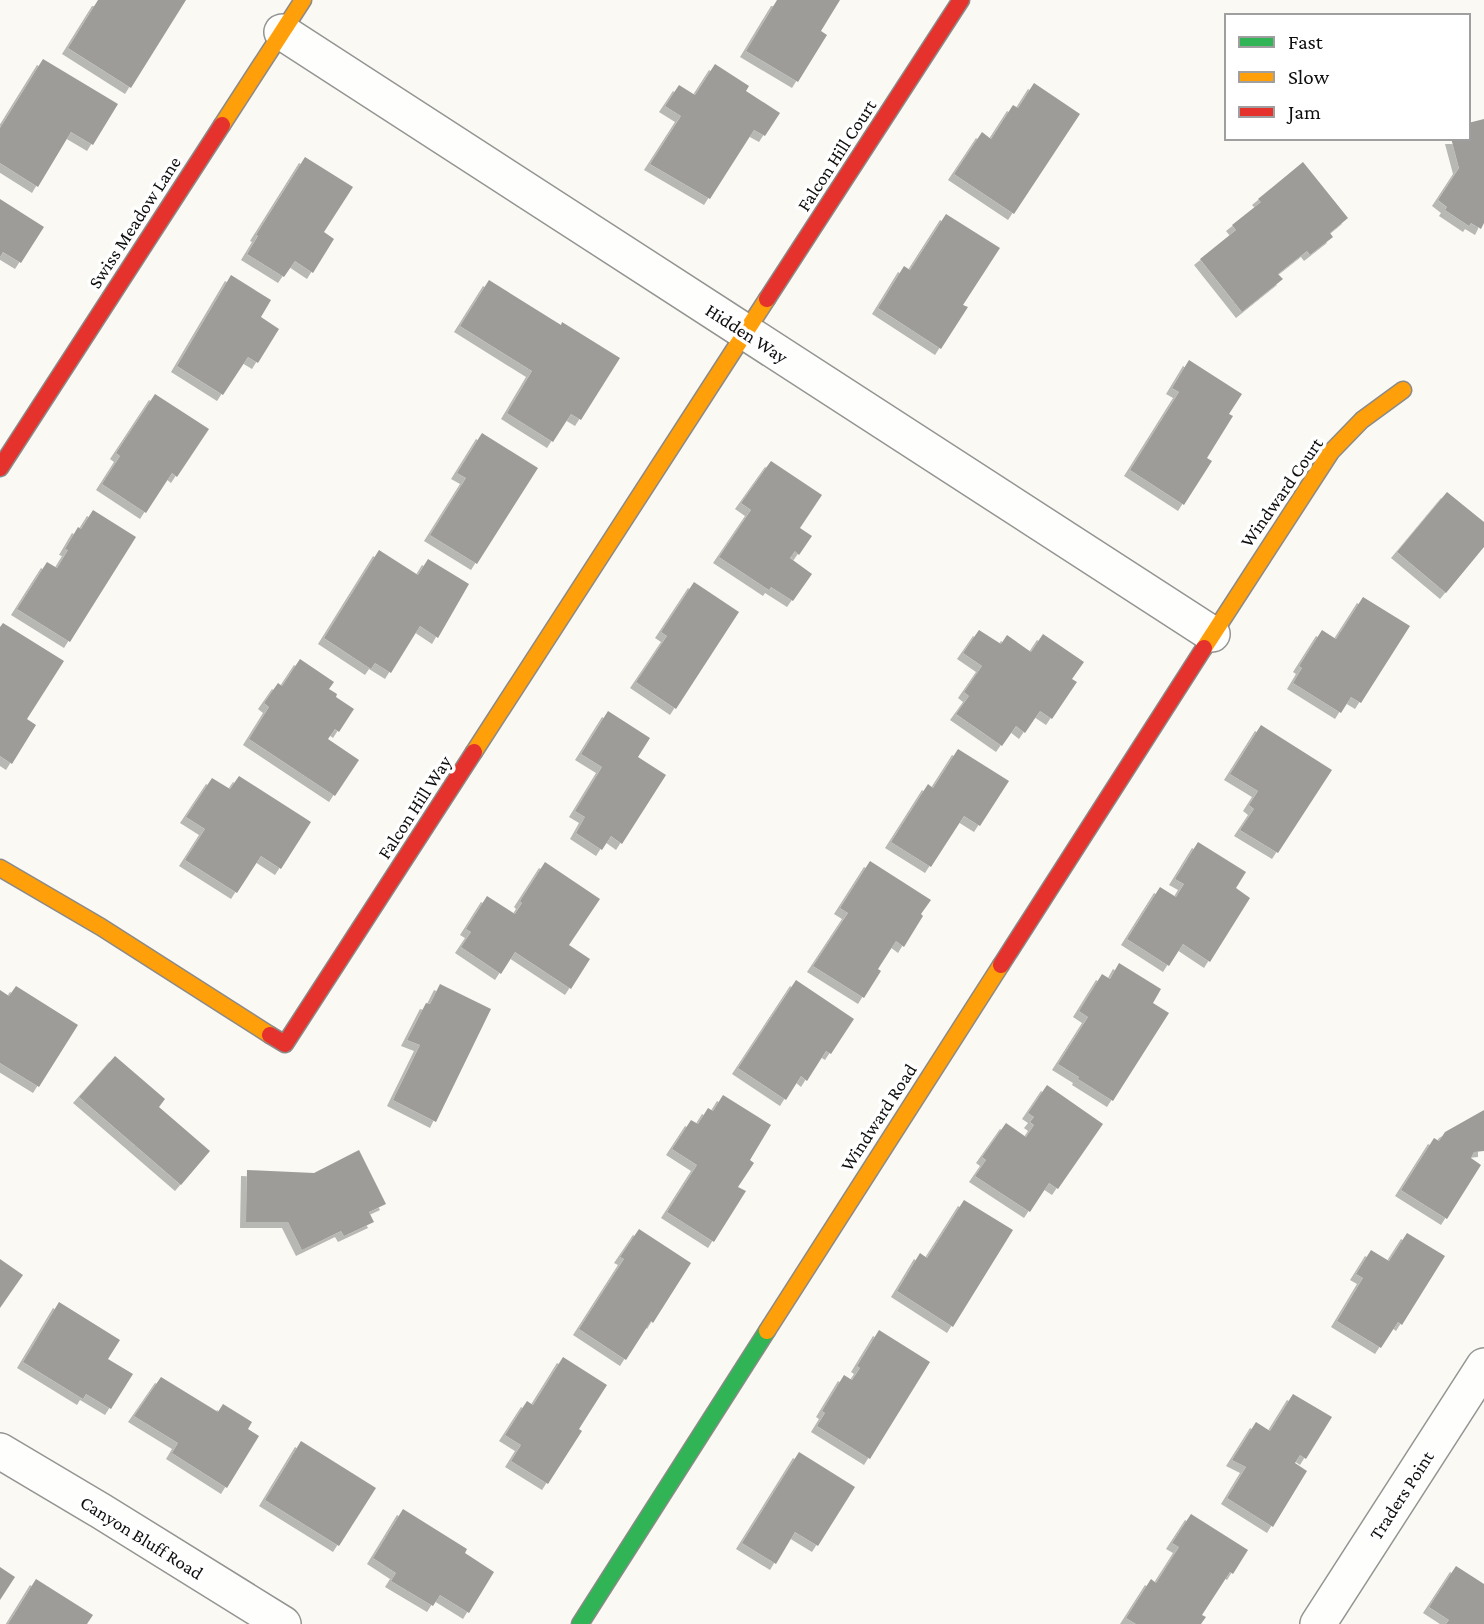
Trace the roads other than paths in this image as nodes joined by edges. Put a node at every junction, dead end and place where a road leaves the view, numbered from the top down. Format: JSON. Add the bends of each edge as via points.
{"nodes":[{"id":1,"x":303,"y":0,"type":"edge"},
{"id":2,"x":961,"y":0,"type":"edge"},
{"id":3,"x":282,"y":32,"type":"junction"},
{"id":4,"x":746,"y":332,"type":"junction"},
{"id":5,"x":1403,"y":390,"type":"dead end"},
{"id":6,"x":0,"y":468,"type":"edge"},
{"id":7,"x":1212,"y":634,"type":"junction"},
{"id":8,"x":0,"y":868,"type":"edge"},
{"id":9,"x":1484,"y":1366,"type":"edge"},
{"id":10,"x":0,"y":1451,"type":"edge"},
{"id":11,"x":283,"y":1624,"type":"edge"},
{"id":12,"x":580,"y":1624,"type":"edge"},
{"id":13,"x":1318,"y":1624,"type":"edge"}],
"edges":[{"from":1,"to":3,"type":"street","name":"Swiss Meadow Lane"},
{"from":2,"to":4,"type":"street","name":"Falcon Hill Court"},
{"from":3,"to":4,"type":"street","name":"Hidden Way"},
{"from":3,"to":6,"type":"street","name":"Swiss Meadow Lane"},
{"from":4,"to":7,"type":"street","name":"Hidden Way"},
{"from":4,"to":8,"type":"street","name":"Falcon Hill Way","via":[[285,1044]]},
{"from":5,"to":7,"type":"street","name":"Windward Court","via":[[1362,420],[1331,452]]},
{"from":7,"to":12,"type":"street","name":"Windward Road"},
{"from":9,"to":13,"type":"street","name":"Traders Point"},
{"from":10,"to":11,"type":"street","name":"Canyon Bluff Road"}]}
